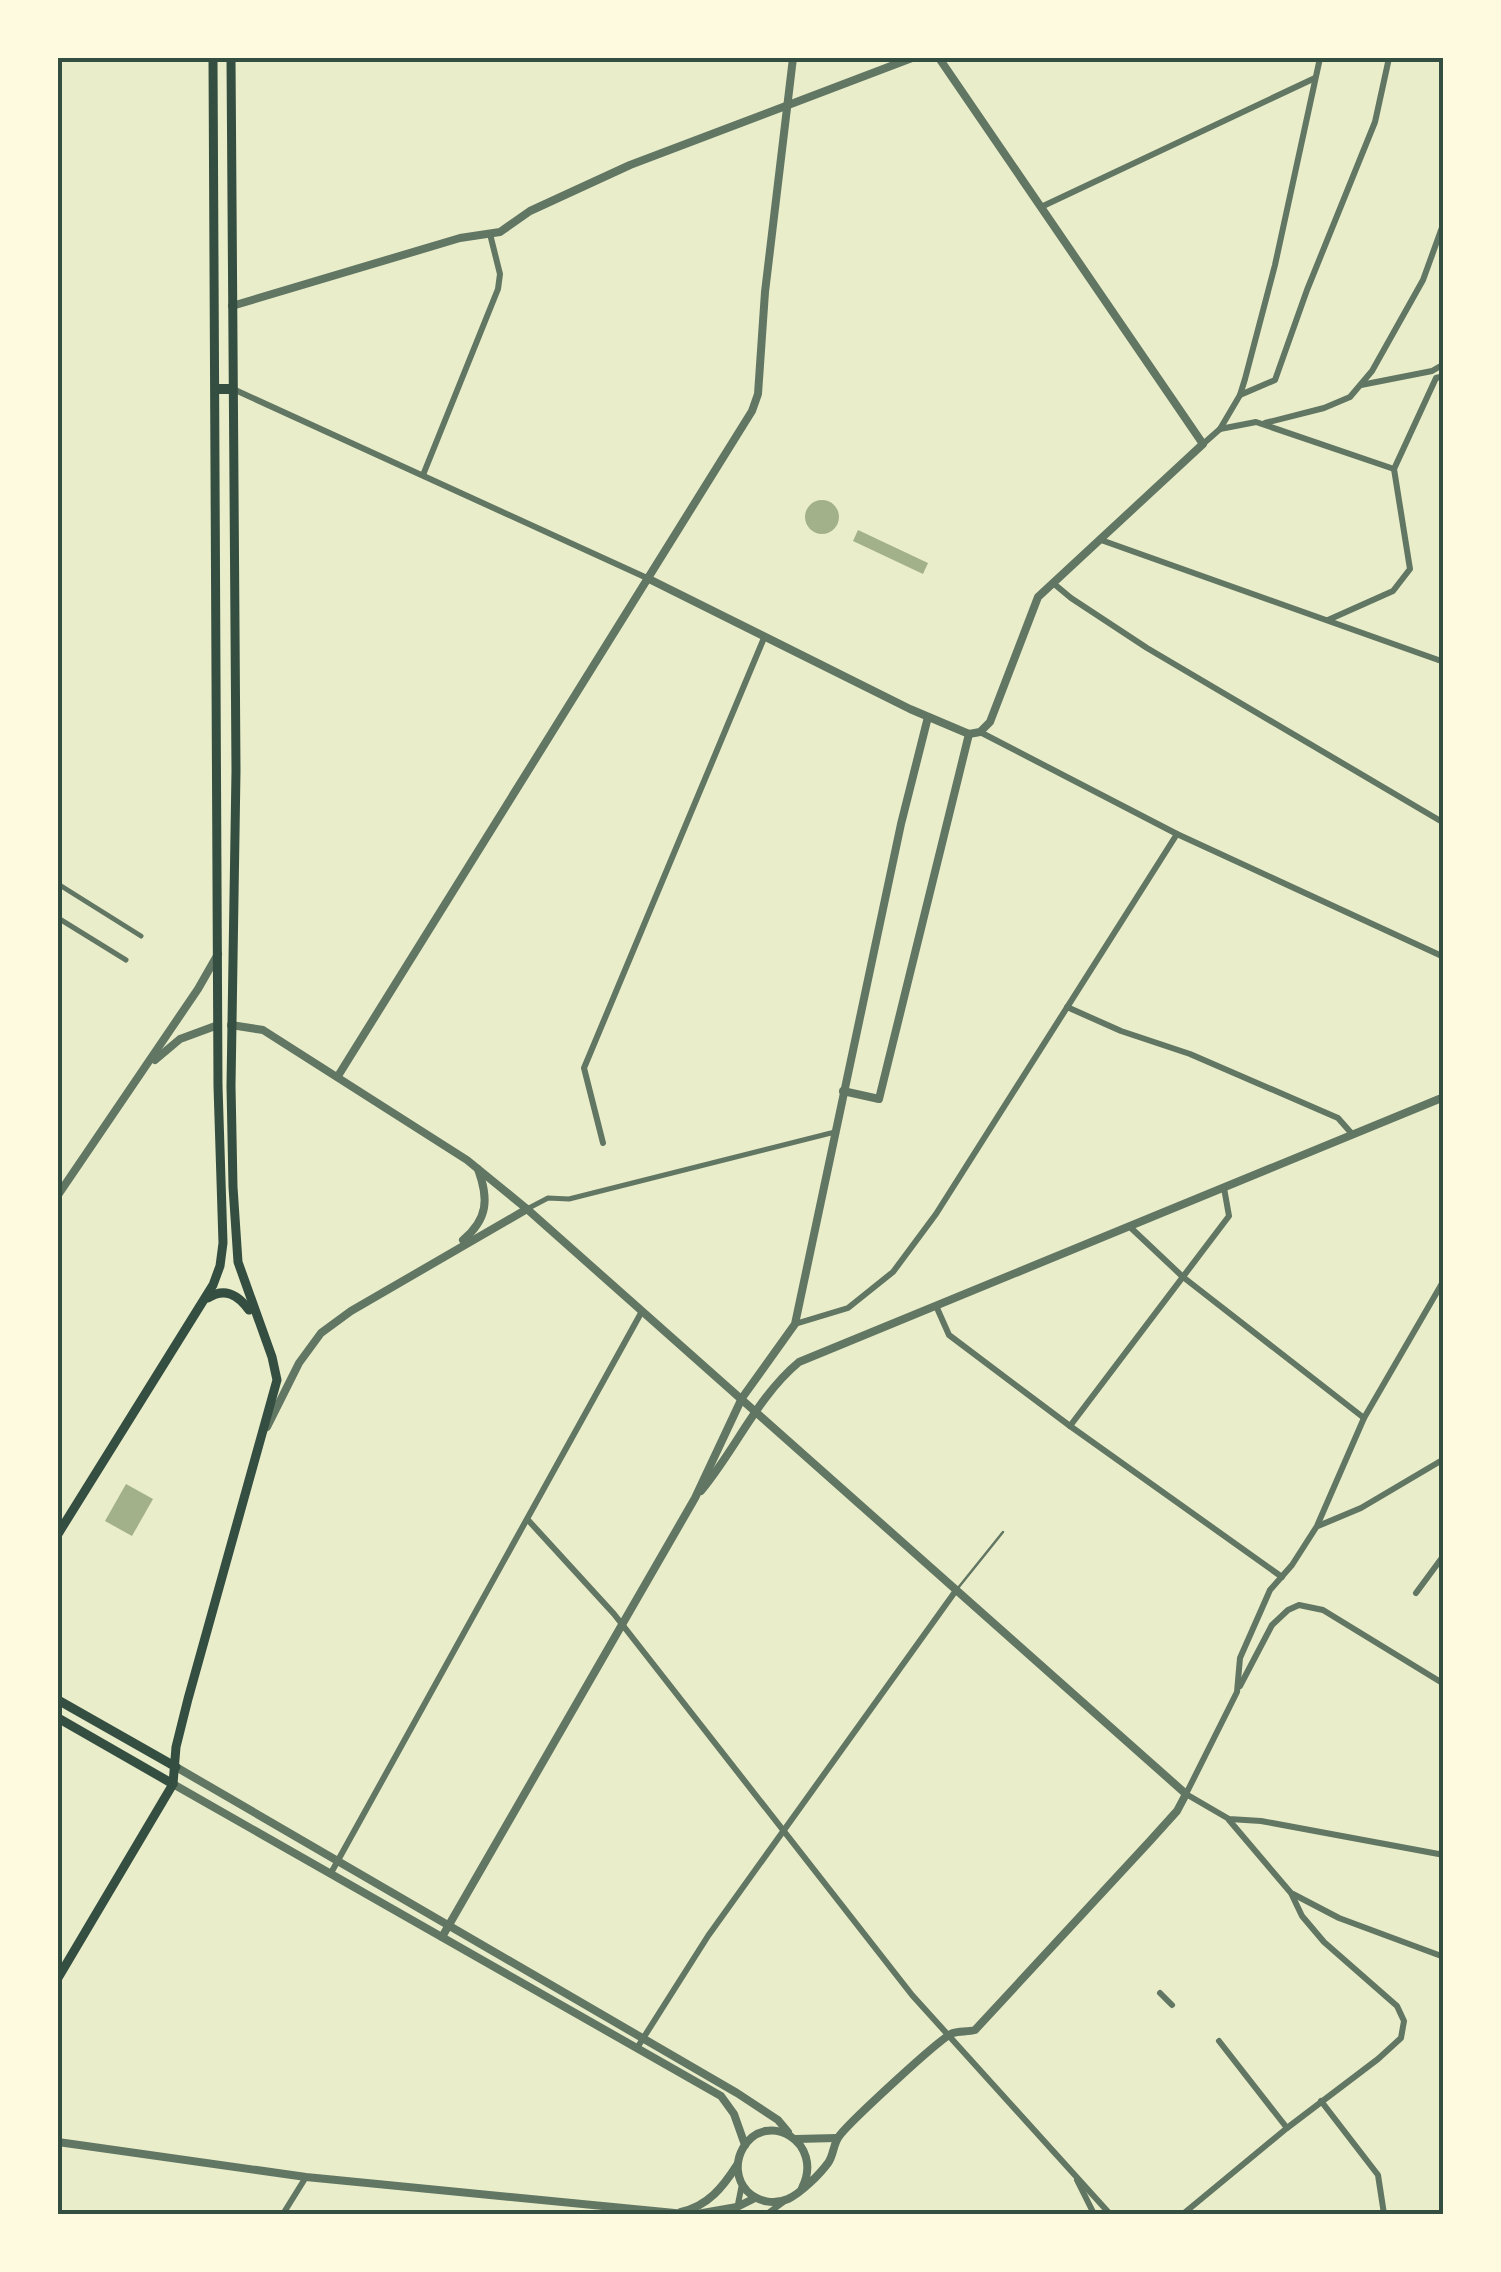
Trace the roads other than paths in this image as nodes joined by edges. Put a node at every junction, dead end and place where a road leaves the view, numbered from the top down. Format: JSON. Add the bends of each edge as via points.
{"nodes":[{"id":1,"x":213,"y":58,"type":"edge"},
{"id":2,"x":231,"y":58,"type":"edge"},
{"id":3,"x":792,"y":58,"type":"edge"},
{"id":4,"x":912,"y":58,"type":"edge"},
{"id":5,"x":939,"y":58,"type":"edge"},
{"id":6,"x":1320,"y":58,"type":"edge"},
{"id":7,"x":1389,"y":58,"type":"edge"},
{"id":8,"x":1316,"y":77,"type":"junction"},
{"id":9,"x":786,"y":104,"type":"junction"},
{"id":10,"x":1042,"y":207,"type":"junction"},
{"id":11,"x":1444,"y":222,"type":"edge"},
{"id":12,"x":490,"y":234,"type":"junction"},
{"id":13,"x":232,"y":306,"type":"junction"},
{"id":14,"x":1444,"y":364,"type":"edge"},
{"id":15,"x":1444,"y":376,"type":"edge"},
{"id":16,"x":1360,"y":385,"type":"junction"},
{"id":17,"x":216,"y":388,"type":"junction"},
{"id":18,"x":232,"y":389,"type":"junction"},
{"id":19,"x":1240,"y":396,"type":"junction"},
{"id":20,"x":1266,"y":424,"type":"junction"},
{"id":21,"x":1220,"y":429,"type":"junction"},
{"id":22,"x":1203,"y":444,"type":"junction"},
{"id":23,"x":1394,"y":468,"type":"junction"},
{"id":24,"x":423,"y":474,"type":"junction"},
{"id":25,"x":1101,"y":540,"type":"junction"},
{"id":26,"x":646,"y":578,"type":"junction"},
{"id":27,"x":1053,"y":583,"type":"junction"},
{"id":28,"x":1327,"y":620,"type":"junction"},
{"id":29,"x":764,"y":638,"type":"junction"},
{"id":30,"x":1444,"y":662,"type":"edge"},
{"id":31,"x":928,"y":717,"type":"junction"},
{"id":32,"x":980,"y":732,"type":"junction"},
{"id":33,"x":969,"y":734,"type":"junction"},
{"id":34,"x":1444,"y":823,"type":"edge"},
{"id":35,"x":1177,"y":834,"type":"junction"},
{"id":36,"x":58,"y":884,"type":"edge"},
{"id":37,"x":58,"y":918,"type":"edge"},
{"id":38,"x":141,"y":936,"type":"dead end"},
{"id":39,"x":218,"y":954,"type":"junction"},
{"id":40,"x":1444,"y":957,"type":"edge"},
{"id":41,"x":126,"y":960,"type":"dead end"},
{"id":42,"x":1067,"y":1006,"type":"junction"},
{"id":43,"x":218,"y":1025,"type":"junction"},
{"id":44,"x":232,"y":1025,"type":"junction"},
{"id":45,"x":144,"y":1070,"type":"junction"},
{"id":46,"x":338,"y":1076,"type":"junction"},
{"id":47,"x":843,"y":1092,"type":"junction"},
{"id":48,"x":1444,"y":1097,"type":"edge"},
{"id":49,"x":834,"y":1132,"type":"junction"},
{"id":50,"x":1353,"y":1135,"type":"junction"},
{"id":51,"x":603,"y":1143,"type":"dead end"},
{"id":52,"x":478,"y":1168,"type":"junction"},
{"id":53,"x":1224,"y":1188,"type":"junction"},
{"id":54,"x":58,"y":1195,"type":"edge"},
{"id":55,"x":527,"y":1209,"type":"junction"},
{"id":56,"x":1130,"y":1227,"type":"junction"},
{"id":57,"x":448,"y":1253,"type":"junction"},
{"id":58,"x":1182,"y":1277,"type":"junction"},
{"id":59,"x":1444,"y":1280,"type":"edge"},
{"id":60,"x":937,"y":1308,"type":"junction"},
{"id":61,"x":197,"y":1310,"type":"junction"},
{"id":62,"x":640,"y":1313,"type":"junction"},
{"id":63,"x":256,"y":1320,"type":"junction"},
{"id":64,"x":795,"y":1324,"type":"junction"},
{"id":65,"x":744,"y":1401,"type":"junction"},
{"id":66,"x":1364,"y":1418,"type":"junction"},
{"id":67,"x":1070,"y":1426,"type":"junction"},
{"id":68,"x":265,"y":1431,"type":"junction"},
{"id":69,"x":1443,"y":1459,"type":"edge"},
{"id":70,"x":695,"y":1498,"type":"junction"},
{"id":71,"x":528,"y":1520,"type":"junction"},
{"id":72,"x":1316,"y":1526,"type":"junction"},
{"id":73,"x":1003,"y":1532,"type":"dead end"},
{"id":74,"x":58,"y":1534,"type":"edge"},
{"id":75,"x":1444,"y":1555,"type":"edge"},
{"id":76,"x":1282,"y":1576,"type":"junction"},
{"id":77,"x":957,"y":1589,"type":"junction"},
{"id":78,"x":1416,"y":1594,"type":"dead end"},
{"id":79,"x":622,"y":1626,"type":"junction"},
{"id":80,"x":1444,"y":1684,"type":"edge"},
{"id":81,"x":1237,"y":1692,"type":"junction"},
{"id":82,"x":58,"y":1700,"type":"edge"},
{"id":83,"x":58,"y":1718,"type":"edge"},
{"id":84,"x":176,"y":1767,"type":"junction"},
{"id":85,"x":173,"y":1784,"type":"junction"},
{"id":86,"x":1186,"y":1794,"type":"junction"},
{"id":87,"x":1228,"y":1819,"type":"junction"},
{"id":88,"x":786,"y":1829,"type":"junction"},
{"id":89,"x":1444,"y":1855,"type":"edge"},
{"id":90,"x":338,"y":1861,"type":"junction"},
{"id":91,"x":331,"y":1873,"type":"junction"},
{"id":92,"x":1291,"y":1893,"type":"junction"},
{"id":93,"x":447,"y":1924,"type":"junction"},
{"id":94,"x":442,"y":1936,"type":"junction"},
{"id":95,"x":1444,"y":1957,"type":"edge"},
{"id":96,"x":58,"y":1978,"type":"edge"},
{"id":97,"x":1160,"y":1993,"type":"dead end"},
{"id":98,"x":1172,"y":2005,"type":"dead end"},
{"id":99,"x":950,"y":2034,"type":"junction"},
{"id":100,"x":644,"y":2039,"type":"junction"},
{"id":101,"x":1219,"y":2041,"type":"dead end"},
{"id":102,"x":638,"y":2048,"type":"junction"},
{"id":103,"x":1322,"y":2101,"type":"junction"},
{"id":104,"x":1286,"y":2128,"type":"junction"},
{"id":105,"x":793,"y":2138,"type":"junction"},
{"id":106,"x":837,"y":2138,"type":"junction"},
{"id":107,"x":58,"y":2142,"type":"edge"},
{"id":108,"x":744,"y":2145,"type":"junction"},
{"id":109,"x":737,"y":2165,"type":"junction"},
{"id":110,"x":1076,"y":2176,"type":"junction"},
{"id":111,"x":306,"y":2177,"type":"junction"},
{"id":112,"x":742,"y":2184,"type":"junction"},
{"id":113,"x":802,"y":2188,"type":"junction"},
{"id":114,"x":756,"y":2198,"type":"junction"},
{"id":115,"x":787,"y":2200,"type":"junction"},
{"id":116,"x":736,"y":2211,"type":"edge"},
{"id":117,"x":283,"y":2214,"type":"edge"},
{"id":118,"x":672,"y":2214,"type":"edge"},
{"id":119,"x":685,"y":2214,"type":"edge"},
{"id":120,"x":697,"y":2214,"type":"edge"},
{"id":121,"x":706,"y":2214,"type":"edge"},
{"id":122,"x":767,"y":2214,"type":"edge"},
{"id":123,"x":1094,"y":2214,"type":"edge"},
{"id":124,"x":1110,"y":2214,"type":"edge"},
{"id":125,"x":1183,"y":2214,"type":"edge"},
{"id":126,"x":1384,"y":2214,"type":"edge"}],
"edges":[{"from":1,"to":17,"type":"main road"},
{"from":2,"to":13,"type":"main road"},
{"from":3,"to":9,"type":"street"},
{"from":4,"to":9,"type":"street"},
{"from":5,"to":10,"type":"street"},
{"from":6,"to":8,"type":"street"},
{"from":7,"to":19,"type":"street","via":[[1376,122],[1275,380]]},
{"from":8,"to":10,"type":"street"},
{"from":8,"to":19,"type":"street"},
{"from":9,"to":12,"type":"street","via":[[630,164]]},
{"from":9,"to":26,"type":"street","via":[[756,402]]},
{"from":10,"to":22,"type":"street"},
{"from":11,"to":16,"type":"street","via":[[1423,280]]},
{"from":12,"to":13,"type":"street"},
{"from":12,"to":24,"type":"street","via":[[498,289]]},
{"from":13,"to":18,"type":"main road"},
{"from":14,"to":16,"type":"street"},
{"from":15,"to":23,"type":"street","via":[[1436,378]]},
{"from":16,"to":20,"type":"street","via":[[1338,404]]},
{"from":17,"to":18,"type":"main road"},
{"from":17,"to":39,"type":"main road"},
{"from":18,"to":24,"type":"street"},
{"from":18,"to":44,"type":"main road"},
{"from":19,"to":21,"type":"street"},
{"from":20,"to":21,"type":"street"},
{"from":20,"to":23,"type":"street"},
{"from":21,"to":22,"type":"street"},
{"from":22,"to":25,"type":"street"},
{"from":23,"to":28,"type":"street","via":[[1410,569],[1393,591]]},
{"from":24,"to":26,"type":"street"},
{"from":25,"to":27,"type":"street"},
{"from":25,"to":28,"type":"street"},
{"from":26,"to":29,"type":"street"},
{"from":26,"to":46,"type":"street"},
{"from":27,"to":32,"type":"street","via":[[1033,604],[990,722]]},
{"from":27,"to":34,"type":"street","via":[[1147,648]]},
{"from":28,"to":30,"type":"street"},
{"from":29,"to":31,"type":"street"},
{"from":29,"to":51,"type":"street","via":[[584,1068]]},
{"from":31,"to":33,"type":"street"},
{"from":31,"to":47,"type":"street"},
{"from":32,"to":33,"type":"street"},
{"from":32,"to":35,"type":"street"},
{"from":33,"to":47,"type":"street","via":[[878,1099]]},
{"from":35,"to":40,"type":"street"},
{"from":35,"to":42,"type":"street"},
{"from":36,"to":38,"type":"street"},
{"from":37,"to":41,"type":"street"},
{"from":39,"to":43,"type":"main road"},
{"from":39,"to":45,"type":"street"},
{"from":42,"to":50,"type":"street","via":[[1338,1118]]},
{"from":42,"to":64,"type":"street","via":[[894,1272],[848,1308]]},
{"from":43,"to":44,"type":"main road"},
{"from":43,"to":45,"type":"street","via":[[180,1039]]},
{"from":43,"to":61,"type":"main road","via":[[222,1243],[220,1266]]},
{"from":44,"to":46,"type":"street","via":[[263,1030]]},
{"from":44,"to":63,"type":"main road","via":[[238,1262]]},
{"from":45,"to":54,"type":"street"},
{"from":46,"to":52,"type":"street"},
{"from":47,"to":49,"type":"street"},
{"from":48,"to":50,"type":"street"},
{"from":49,"to":55,"type":"street","via":[[569,1199],[548,1198]]},
{"from":49,"to":64,"type":"street"},
{"from":50,"to":53,"type":"street"},
{"from":52,"to":55,"type":"street"},
{"from":52,"to":57,"type":"street","via":[[487,1206],[476,1229]]},
{"from":53,"to":56,"type":"street"},
{"from":53,"to":58,"type":"street","via":[[1229,1216]]},
{"from":55,"to":57,"type":"street"},
{"from":55,"to":62,"type":"street"},
{"from":56,"to":58,"type":"street"},
{"from":56,"to":60,"type":"street"},
{"from":57,"to":68,"type":"street","via":[[321,1333]]},
{"from":58,"to":66,"type":"street"},
{"from":58,"to":67,"type":"street"},
{"from":59,"to":66,"type":"street"},
{"from":60,"to":67,"type":"street","via":[[949,1335]]},
{"from":60,"to":70,"type":"street","via":[[799,1362],[764,1397]]},
{"from":61,"to":63,"type":"main road","via":[[209,1296],[225,1292]]},
{"from":61,"to":74,"type":"main road"},
{"from":62,"to":65,"type":"street"},
{"from":62,"to":71,"type":"street"},
{"from":63,"to":68,"type":"main road","via":[[277,1380]]},
{"from":64,"to":65,"type":"street"},
{"from":65,"to":70,"type":"street"},
{"from":65,"to":77,"type":"street"},
{"from":66,"to":72,"type":"street"},
{"from":67,"to":76,"type":"street"},
{"from":68,"to":84,"type":"main road","via":[[188,1699]]},
{"from":69,"to":72,"type":"street","via":[[1361,1508]]},
{"from":70,"to":79,"type":"street"},
{"from":71,"to":79,"type":"street"},
{"from":71,"to":90,"type":"street"},
{"from":72,"to":76,"type":"street"},
{"from":73,"to":77,"type":"lane"},
{"from":75,"to":78,"type":"street"},
{"from":76,"to":81,"type":"street","via":[[1240,1658]]},
{"from":77,"to":86,"type":"street"},
{"from":77,"to":88,"type":"street"},
{"from":79,"to":88,"type":"street"},
{"from":79,"to":93,"type":"street"},
{"from":80,"to":81,"type":"street","via":[[1323,1610],[1299,1605],[1272,1625]]},
{"from":81,"to":86,"type":"street"},
{"from":82,"to":84,"type":"main road"},
{"from":83,"to":85,"type":"main road"},
{"from":84,"to":85,"type":"main road"},
{"from":84,"to":90,"type":"street"},
{"from":85,"to":91,"type":"street"},
{"from":85,"to":96,"type":"main road"},
{"from":86,"to":87,"type":"street"},
{"from":86,"to":99,"type":"street","via":[[975,2030]]},
{"from":87,"to":89,"type":"street"},
{"from":87,"to":92,"type":"street"},
{"from":88,"to":99,"type":"street"},
{"from":88,"to":100,"type":"street"},
{"from":90,"to":91,"type":"street"},
{"from":90,"to":93,"type":"street"},
{"from":91,"to":94,"type":"street"},
{"from":92,"to":95,"type":"street"},
{"from":92,"to":103,"type":"street","via":[[1324,1942],[1396,2006],[1404,2021],[1401,2038]]},
{"from":93,"to":94,"type":"street"},
{"from":93,"to":100,"type":"street"},
{"from":94,"to":102,"type":"street"},
{"from":97,"to":98,"type":"street"},
{"from":99,"to":106,"type":"street"},
{"from":99,"to":110,"type":"street"},
{"from":100,"to":102,"type":"street"},
{"from":100,"to":105,"type":"street","via":[[756,2105]]},
{"from":101,"to":104,"type":"street"},
{"from":102,"to":108,"type":"street","via":[[726,2100]]},
{"from":103,"to":104,"type":"street"},
{"from":103,"to":126,"type":"street","via":[[1378,2175]]},
{"from":104,"to":125,"type":"street"},
{"from":105,"to":106,"type":"street"},
{"from":105,"to":108,"type":"street","via":[[766,2132]]},
{"from":105,"to":113,"type":"street","via":[[808,2160]]},
{"from":106,"to":113,"type":"street","via":[[830,2161]]},
{"from":107,"to":111,"type":"street"},
{"from":108,"to":109,"type":"street"},
{"from":109,"to":112,"type":"street"},
{"from":109,"to":118,"type":"street","via":[[710,2199]]},
{"from":110,"to":123,"type":"street"},
{"from":110,"to":124,"type":"street"},
{"from":111,"to":117,"type":"street"},
{"from":111,"to":118,"type":"street"},
{"from":112,"to":114,"type":"street"},
{"from":112,"to":116,"type":"street"},
{"from":113,"to":115,"type":"street"},
{"from":114,"to":115,"type":"street"},
{"from":114,"to":116,"type":"street"},
{"from":115,"to":122,"type":"street"},
{"from":116,"to":121,"type":"street"},
{"from":118,"to":119,"type":"street"},
{"from":120,"to":121,"type":"street"}]}
